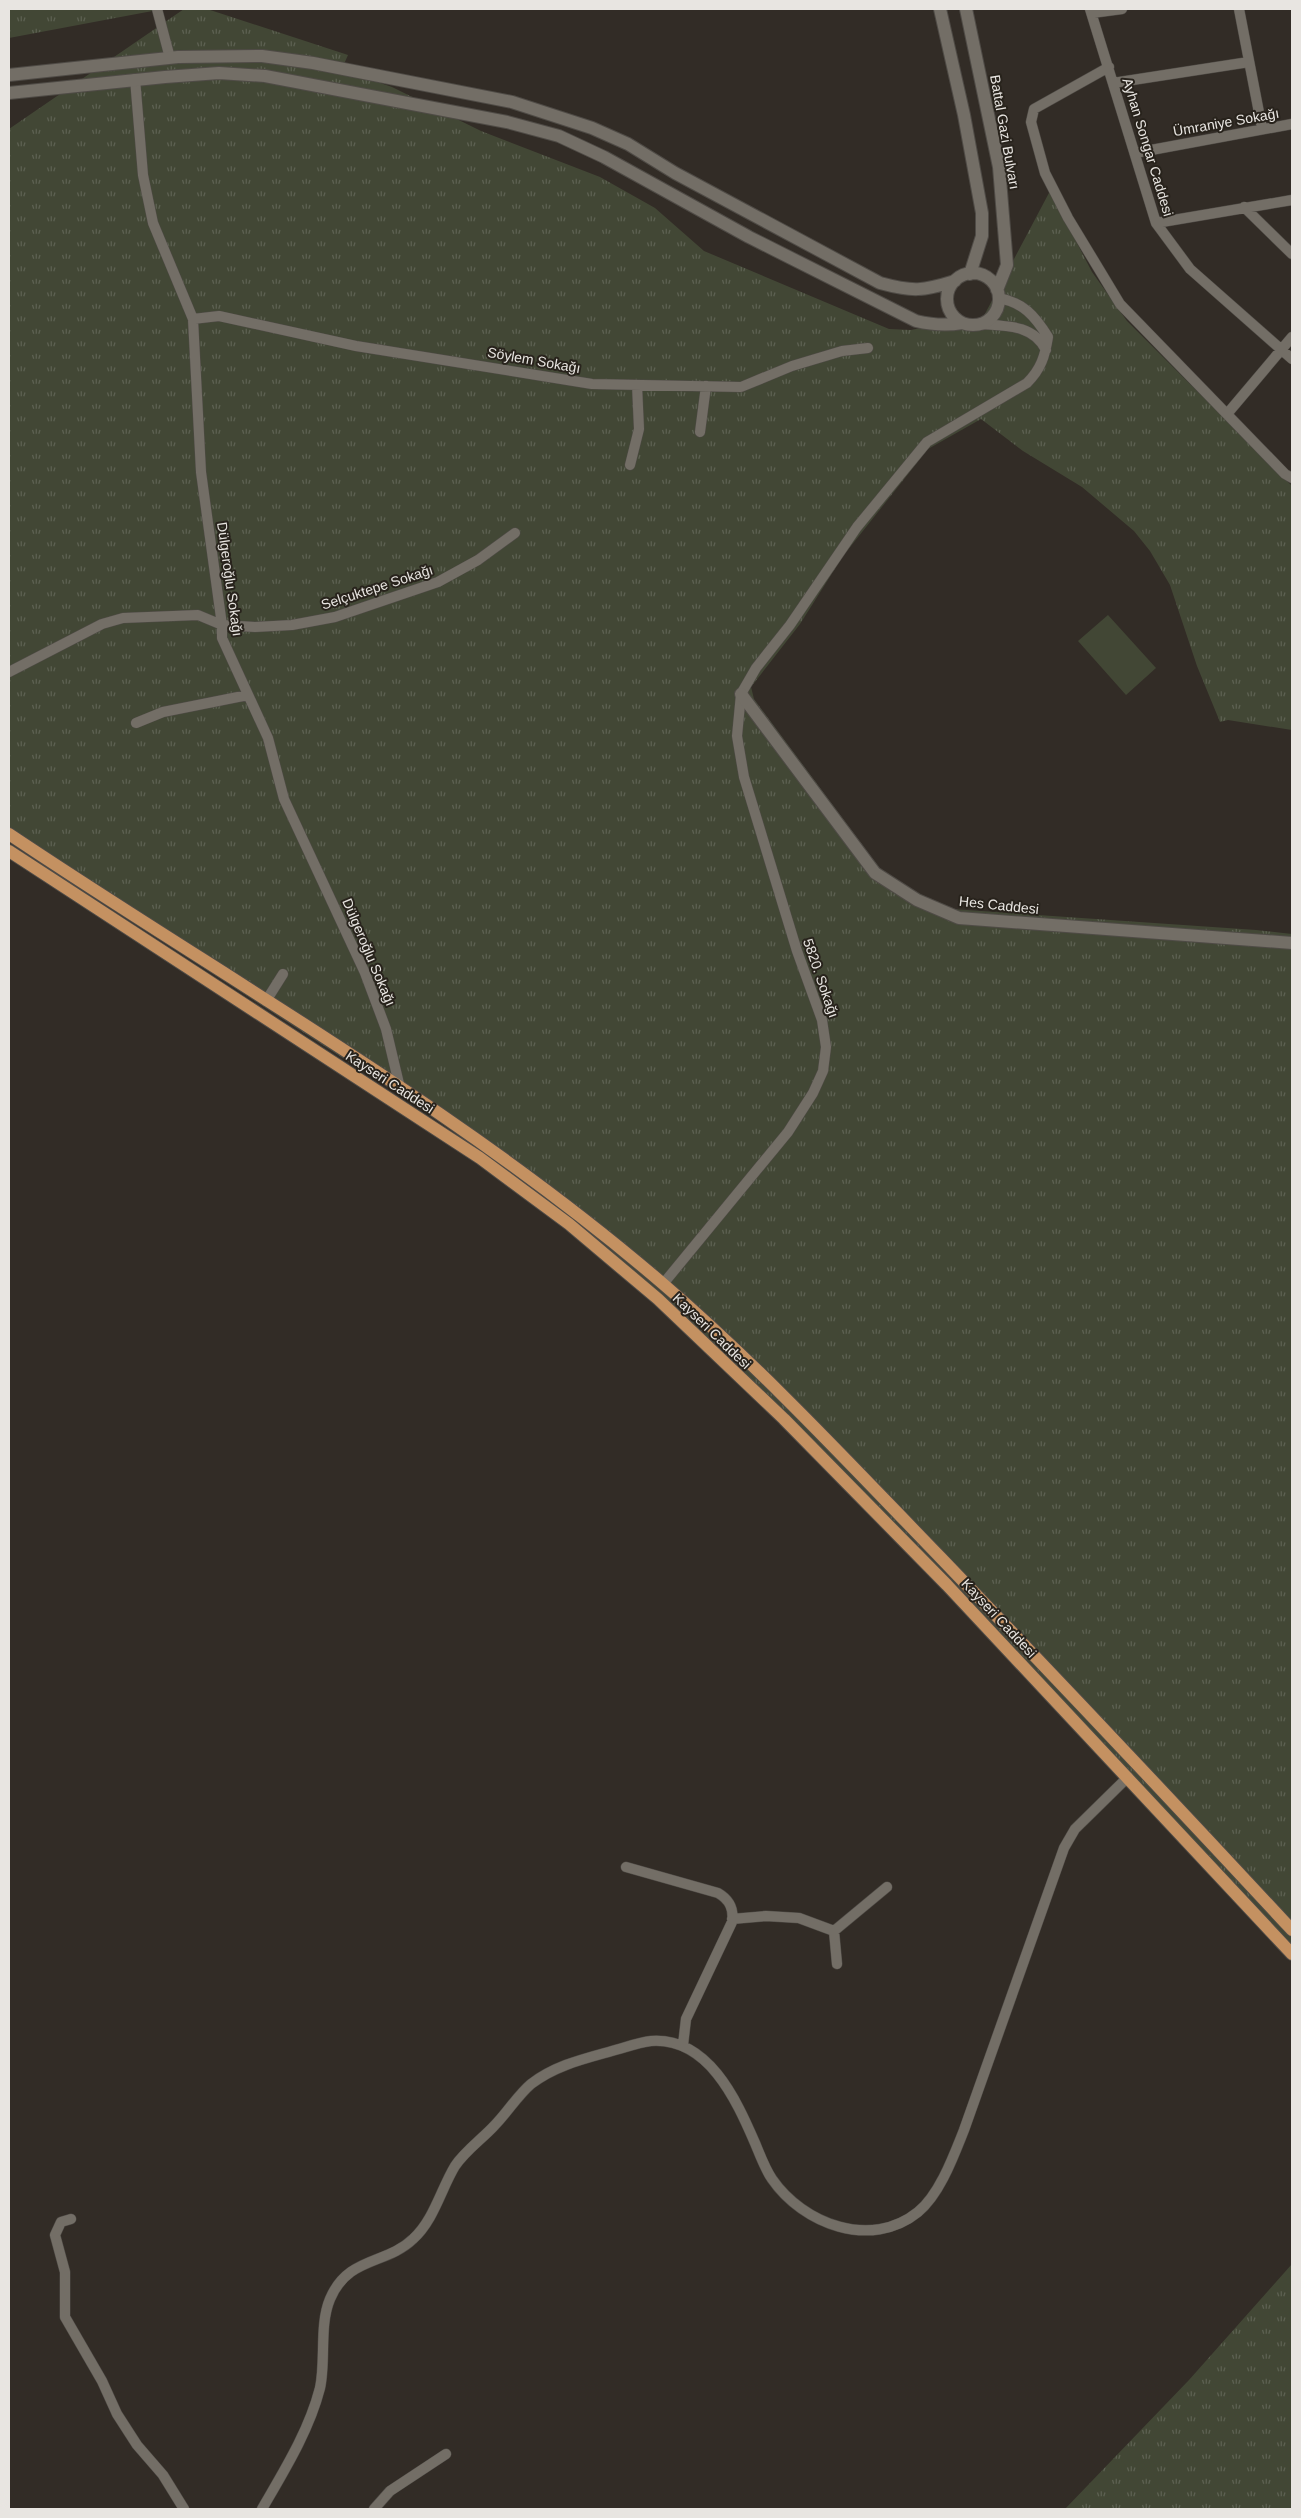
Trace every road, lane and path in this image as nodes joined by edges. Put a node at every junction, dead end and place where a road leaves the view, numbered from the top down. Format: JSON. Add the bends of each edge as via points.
{"nodes":[{"id":1,"x":157,"y":9,"type":"edge"},
{"id":2,"x":940,"y":9,"type":"edge"},
{"id":3,"x":966,"y":9,"type":"edge"},
{"id":4,"x":1122,"y":9,"type":"edge"},
{"id":5,"x":1239,"y":9,"type":"edge"},
{"id":6,"x":1091,"y":11,"type":"edge"},
{"id":7,"x":170,"y":58,"type":"junction"},
{"id":8,"x":1248,"y":62,"type":"junction"},
{"id":9,"x":1108,"y":67,"type":"junction"},
{"id":10,"x":9,"y":76,"type":"edge"},
{"id":11,"x":135,"y":79,"type":"junction"},
{"id":12,"x":1113,"y":83,"type":"junction"},
{"id":13,"x":9,"y":93,"type":"edge"},
{"id":14,"x":1292,"y":124,"type":"edge"},
{"id":15,"x":1262,"y":128,"type":"junction"},
{"id":16,"x":1135,"y":153,"type":"junction"},
{"id":17,"x":1292,"y":200,"type":"edge"},
{"id":18,"x":1244,"y":206,"type":"junction"},
{"id":19,"x":1156,"y":223,"type":"junction"},
{"id":20,"x":1292,"y":254,"type":"edge"},
{"id":21,"x":970,"y":274,"type":"junction"},
{"id":22,"x":955,"y":280,"type":"junction"},
{"id":23,"x":998,"y":294,"type":"junction"},
{"id":24,"x":194,"y":319,"type":"junction"},
{"id":25,"x":962,"y":323,"type":"junction"},
{"id":26,"x":979,"y":324,"type":"junction"},
{"id":27,"x":1292,"y":337,"type":"edge"},
{"id":28,"x":868,"y":348,"type":"dead end"},
{"id":29,"x":1046,"y":350,"type":"junction"},
{"id":30,"x":1281,"y":350,"type":"junction"},
{"id":31,"x":1292,"y":359,"type":"edge"},
{"id":32,"x":637,"y":385,"type":"junction"},
{"id":33,"x":706,"y":386,"type":"junction"},
{"id":34,"x":1226,"y":414,"type":"junction"},
{"id":35,"x":700,"y":432,"type":"dead end"},
{"id":36,"x":630,"y":465,"type":"dead end"},
{"id":37,"x":1292,"y":478,"type":"edge"},
{"id":38,"x":515,"y":532,"type":"dead end"},
{"id":39,"x":222,"y":625,"type":"junction"},
{"id":40,"x":9,"y":672,"type":"edge"},
{"id":41,"x":742,"y":694,"type":"junction"},
{"id":42,"x":248,"y":695,"type":"junction"},
{"id":43,"x":136,"y":723,"type":"dead end"},
{"id":44,"x":9,"y":834,"type":"edge"},
{"id":45,"x":9,"y":851,"type":"edge"},
{"id":46,"x":1292,"y":943,"type":"edge"},
{"id":47,"x":283,"y":974,"type":"dead end"},
{"id":48,"x":266,"y":1002,"type":"junction"},
{"id":49,"x":400,"y":1088,"type":"junction"},
{"id":50,"x":663,"y":1284,"type":"junction"},
{"id":51,"x":1140,"y":1766,"type":"junction"},
{"id":52,"x":1128,"y":1777,"type":"junction"},
{"id":53,"x":626,"y":1867,"type":"dead end"},
{"id":54,"x":887,"y":1886,"type":"dead end"},
{"id":55,"x":732,"y":1919,"type":"junction"},
{"id":56,"x":1292,"y":1930,"type":"edge"},
{"id":57,"x":834,"y":1931,"type":"junction"},
{"id":58,"x":1292,"y":1954,"type":"edge"},
{"id":59,"x":837,"y":1964,"type":"dead end"},
{"id":60,"x":683,"y":2045,"type":"junction"},
{"id":61,"x":71,"y":2219,"type":"dead end"},
{"id":62,"x":446,"y":2454,"type":"dead end"},
{"id":63,"x":184,"y":2509,"type":"edge"},
{"id":64,"x":262,"y":2509,"type":"edge"},
{"id":65,"x":374,"y":2509,"type":"edge"}],
"edges":[{"from":1,"to":7,"type":"street"},
{"from":2,"to":21,"type":"street","via":[[982,213],[982,236]]},
{"from":3,"to":23,"type":"street","name":"Battal Gazi Bulvarı","via":[[999,167],[1007,265]]},
{"from":4,"to":6,"type":"street"},
{"from":5,"to":8,"type":"street"},
{"from":6,"to":9,"type":"street","name":"Ayhan Songar Caddesi"},
{"from":7,"to":10,"type":"street"},
{"from":7,"to":22,"type":"street","via":[[262,56],[314,63],[512,102],[592,128],[628,144],[675,173],[880,283],[904,290],[925,290]]},
{"from":8,"to":12,"type":"street"},
{"from":8,"to":15,"type":"street"},
{"from":9,"to":12,"type":"street","name":"Ayhan Songar Caddesi"},
{"from":9,"to":34,"type":"street","via":[[1034,109],[1031,122],[1045,173],[1120,304]]},
{"from":11,"to":13,"type":"street"},
{"from":11,"to":24,"type":"street","name":"Dülgeroğlu Sokağı","via":[[143,175],[153,223]]},
{"from":11,"to":25,"type":"street","via":[[219,73],[265,76],[507,122],[559,136],[892,310],[932,325]]},
{"from":12,"to":16,"type":"street","name":"Ayhan Songar Caddesi"},
{"from":14,"to":15,"type":"street","name":"Ümraniye Sokağı"},
{"from":15,"to":16,"type":"street","name":"Ümraniye Sokağı"},
{"from":16,"to":19,"type":"street","name":"Ayhan Songar Caddesi"},
{"from":17,"to":18,"type":"street"},
{"from":18,"to":19,"type":"street"},
{"from":18,"to":20,"type":"street"},
{"from":19,"to":30,"type":"street","name":"Ayhan Songar Caddesi","via":[[1190,270]]},
{"from":21,"to":22,"type":"street"},
{"from":21,"to":23,"type":"street","via":[[986,278]]},
{"from":22,"to":25,"type":"street","via":[[947,295],[947,304],[950,312]]},
{"from":23,"to":26,"type":"street","via":[[994,315]]},
{"from":23,"to":29,"type":"street","via":[[1025,307],[1039,322],[1048,337]]},
{"from":24,"to":32,"type":"street","name":"Söylem Sokağı","via":[[219,316],[356,346],[592,384]]},
{"from":24,"to":39,"type":"street","name":"Dülgeroğlu Sokağı","via":[[201,472]]},
{"from":25,"to":26,"type":"street"},
{"from":26,"to":29,"type":"street","via":[[1022,328],[1041,341]]},
{"from":27,"to":30,"type":"street"},
{"from":28,"to":33,"type":"street","name":"Söylem Sokağı","via":[[842,351],[809,361],[741,387]]},
{"from":29,"to":41,"type":"street","via":[[1037,373],[1027,383],[927,442],[857,527],[790,625],[756,668]]},
{"from":30,"to":31,"type":"street","name":"Ayhan Songar Caddesi"},
{"from":30,"to":34,"type":"street"},
{"from":32,"to":33,"type":"street","name":"Söylem Sokağı"},
{"from":32,"to":36,"type":"street","via":[[639,429]]},
{"from":33,"to":35,"type":"street"},
{"from":34,"to":37,"type":"street"},
{"from":38,"to":39,"type":"street","name":"Selçuktepe Sokağı","via":[[478,560],[438,582],[336,617],[292,625]]},
{"from":39,"to":40,"type":"street","name":"Selçuktepe Sokağı","via":[[198,615],[123,618],[102,624]]},
{"from":39,"to":42,"type":"street","name":"Dülgeroğlu Sokağı","via":[[222,638]]},
{"from":41,"to":46,"type":"street","name":"Hes Caddesi","via":[[875,873],[917,900],[959,918]]},
{"from":41,"to":50,"type":"street","name":"5820. Sokağı","via":[[737,736],[744,777],[797,951],[822,1020],[826,1047],[823,1071],[788,1132]]},
{"from":42,"to":43,"type":"street","via":[[163,712]]},
{"from":42,"to":49,"type":"street","name":"Dülgeroğlu Sokağı","via":[[268,738],[284,799],[372,992],[386,1029]]},
{"from":44,"to":48,"type":"main road","name":"Kayseri Caddesi"},
{"from":45,"to":52,"type":"main road","name":"Kayseri Caddesi","via":[[480,1158],[569,1224],[658,1299],[784,1419]]},
{"from":47,"to":48,"type":"street"},
{"from":48,"to":49,"type":"main road","name":"Kayseri Caddesi"},
{"from":49,"to":50,"type":"main road","name":"Kayseri Caddesi","via":[[554,1196]]},
{"from":50,"to":51,"type":"main road","name":"Kayseri Caddesi","via":[[757,1371],[870,1485]]},
{"from":51,"to":52,"type":"main road"},
{"from":51,"to":56,"type":"main road","name":"Kayseri Caddesi"},
{"from":52,"to":58,"type":"main road","name":"Kayseri Caddesi"},
{"from":52,"to":60,"type":"street","via":[[1075,1829],[1064,1848],[947,2173],[912,2216],[896,2225],[871,2231],[847,2230],[793,2204],[770,2177],[726,2086],[705,2060]]},
{"from":53,"to":55,"type":"street","via":[[718,1893],[729,1902]]},
{"from":54,"to":57,"type":"street"},
{"from":55,"to":57,"type":"street","via":[[799,1918]]},
{"from":55,"to":60,"type":"street","via":[[686,2020]]},
{"from":57,"to":59,"type":"street"},
{"from":60,"to":64,"type":"street","via":[[648,2041],[564,2064],[530,2085],[456,2164],[426,2222],[413,2239],[396,2251],[356,2267],[340,2282],[329,2301],[320,2387],[303,2435]]},
{"from":61,"to":63,"type":"street","via":[[61,2222],[55,2235],[65,2272],[65,2317],[117,2414]]},
{"from":62,"to":65,"type":"street","via":[[390,2491]]}]}
